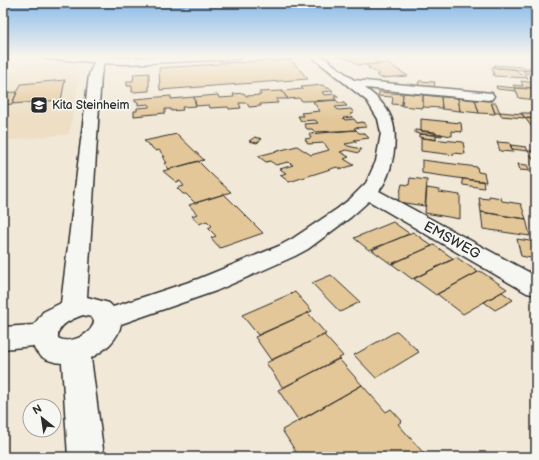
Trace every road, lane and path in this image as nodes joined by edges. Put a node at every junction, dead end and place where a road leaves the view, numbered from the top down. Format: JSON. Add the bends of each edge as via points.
{"nodes":[{"id":1,"x":95,"y":77,"type":"edge"},
{"id":2,"x":345,"y":77,"type":"edge"},
{"id":3,"x":352,"y":83,"type":"junction"},
{"id":4,"x":488,"y":96,"type":"dead end"},
{"id":5,"x":367,"y":192,"type":"junction"},
{"id":6,"x":536,"y":287,"type":"edge"},
{"id":7,"x":73,"y":308,"type":"junction"},
{"id":8,"x":108,"y":318,"type":"junction"},
{"id":9,"x":43,"y":335,"type":"junction"},
{"id":10,"x":3,"y":338,"type":"edge"},
{"id":11,"x":76,"y":351,"type":"junction"},
{"id":12,"x":86,"y":457,"type":"edge"}],
"edges":[{"from":1,"to":7,"type":"street"},
{"from":2,"to":3,"type":"street"},
{"from":3,"to":4,"type":"street"},
{"from":3,"to":5,"type":"street","via":[[378,107],[385,119],[388,133],[384,161],[379,175]]},
{"from":5,"to":6,"type":"street","name":"EMSWEG"},
{"from":5,"to":8,"type":"street","via":[[344,213],[287,251],[207,285]]},
{"from":7,"to":8,"type":"street","via":[[97,307]]},
{"from":7,"to":9,"type":"street","via":[[57,315]]},
{"from":8,"to":11,"type":"street","via":[[103,336]]},
{"from":9,"to":10,"type":"street"},
{"from":9,"to":11,"type":"street","via":[[46,345],[57,351]]},
{"from":11,"to":12,"type":"street"}]}
